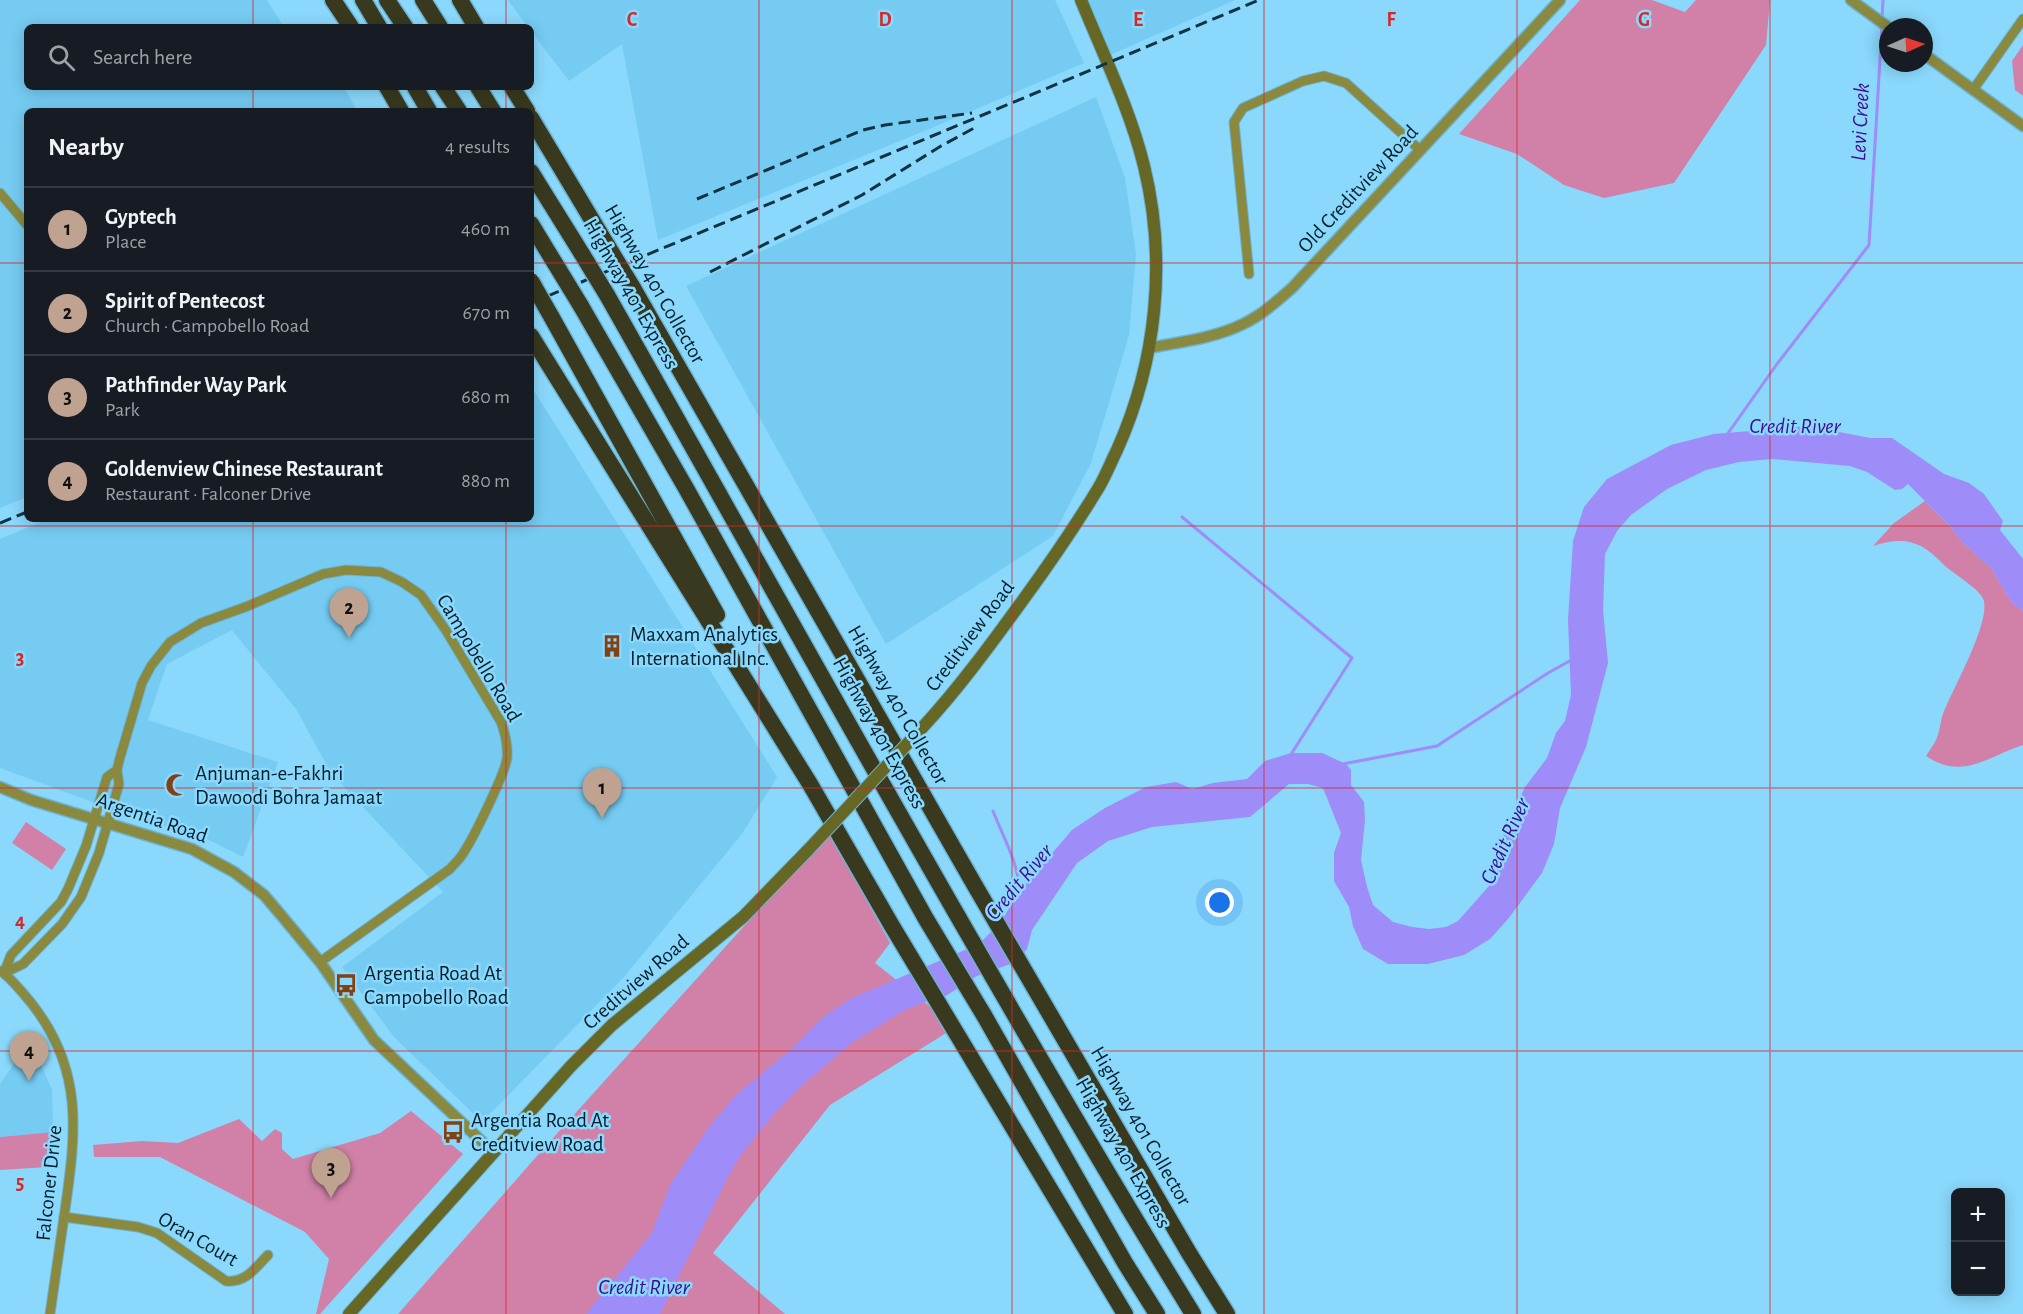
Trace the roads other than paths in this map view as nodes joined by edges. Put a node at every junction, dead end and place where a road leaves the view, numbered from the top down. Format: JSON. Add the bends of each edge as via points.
{"nodes":[{"id":1,"x":334,"y":0,"type":"edge"},
{"id":2,"x":363,"y":0,"type":"edge"},
{"id":3,"x":387,"y":0,"type":"edge"},
{"id":4,"x":423,"y":0,"type":"edge"},
{"id":5,"x":460,"y":0,"type":"edge"},
{"id":6,"x":1081,"y":0,"type":"edge"},
{"id":7,"x":1560,"y":0,"type":"edge"},
{"id":8,"x":1851,"y":0,"type":"edge"},
{"id":9,"x":2023,"y":19,"type":"edge"},
{"id":10,"x":1879,"y":20,"type":"edge"},
{"id":11,"x":349,"y":24,"type":"edge"},
{"id":12,"x":377,"y":24,"type":"edge"},
{"id":13,"x":403,"y":24,"type":"edge"},
{"id":14,"x":438,"y":24,"type":"edge"},
{"id":15,"x":474,"y":24,"type":"edge"},
{"id":16,"x":1933,"y":61,"type":"edge"},
{"id":17,"x":389,"y":90,"type":"edge"},
{"id":18,"x":417,"y":90,"type":"edge"},
{"id":19,"x":446,"y":90,"type":"edge"},
{"id":20,"x":480,"y":90,"type":"edge"},
{"id":21,"x":514,"y":90,"type":"edge"},
{"id":22,"x":1973,"y":90,"type":"junction"},
{"id":23,"x":398,"y":108,"type":"edge"},
{"id":24,"x":427,"y":108,"type":"edge"},
{"id":25,"x":457,"y":108,"type":"edge"},
{"id":26,"x":491,"y":108,"type":"edge"},
{"id":27,"x":525,"y":108,"type":"edge"},
{"id":28,"x":534,"y":123,"type":"edge"},
{"id":29,"x":2023,"y":126,"type":"edge"},
{"id":30,"x":1420,"y":150,"type":"junction"},
{"id":31,"x":534,"y":177,"type":"edge"},
{"id":32,"x":0,"y":193,"type":"edge"},
{"id":33,"x":24,"y":221,"type":"edge"},
{"id":34,"x":534,"y":229,"type":"edge"},
{"id":35,"x":1249,"y":274,"type":"dead end"},
{"id":36,"x":534,"y":286,"type":"edge"},
{"id":37,"x":534,"y":341,"type":"edge"},
{"id":38,"x":1149,"y":348,"type":"junction"},
{"id":39,"x":117,"y":770,"type":"junction"},
{"id":40,"x":810,"y":784,"type":"junction"},
{"id":41,"x":0,"y":787,"type":"edge"},
{"id":42,"x":93,"y":817,"type":"junction"},
{"id":43,"x":108,"y":822,"type":"junction"},
{"id":44,"x":320,"y":962,"type":"junction"},
{"id":45,"x":2,"y":971,"type":"edge"},
{"id":46,"x":493,"y":1152,"type":"junction"},
{"id":47,"x":64,"y":1217,"type":"junction"},
{"id":48,"x":268,"y":1255,"type":"dead end"},
{"id":49,"x":50,"y":1314,"type":"edge"},
{"id":50,"x":349,"y":1314,"type":"edge"},
{"id":51,"x":1125,"y":1314,"type":"edge"},
{"id":52,"x":1157,"y":1314,"type":"edge"},
{"id":53,"x":1193,"y":1314,"type":"edge"},
{"id":54,"x":1227,"y":1314,"type":"edge"}],
"edges":[{"from":1,"to":11,"type":"highway"},
{"from":2,"to":12,"type":"highway"},
{"from":3,"to":13,"type":"highway"},
{"from":4,"to":14,"type":"highway"},
{"from":5,"to":15,"type":"highway"},
{"from":6,"to":38,"type":"main road","name":"Creditview Road","via":[[1144,165],[1155,245],[1156,285]]},
{"from":7,"to":30,"type":"street","name":"Old Creditview Road"},
{"from":8,"to":10,"type":"street"},
{"from":9,"to":22,"type":"street"},
{"from":16,"to":22,"type":"street"},
{"from":17,"to":23,"type":"highway"},
{"from":18,"to":24,"type":"highway"},
{"from":19,"to":25,"type":"highway"},
{"from":20,"to":26,"type":"highway"},
{"from":21,"to":27,"type":"highway"},
{"from":22,"to":29,"type":"street"},
{"from":28,"to":54,"type":"highway","name":"Highway 401 Collector","bridge":true},
{"from":30,"to":35,"type":"street","via":[[1346,83],[1324,76],[1243,108],[1234,122]]},
{"from":30,"to":38,"type":"street","name":"Old Creditview Road","via":[[1292,288],[1266,310],[1214,334]]},
{"from":31,"to":53,"type":"highway","name":"Highway 401 Express","bridge":true,"via":[[607,295],[951,904]]},
{"from":32,"to":33,"type":"street"},
{"from":34,"to":52,"type":"highway","bridge":true,"via":[[687,490],[926,919]]},
{"from":36,"to":40,"type":"highway","bridge":true},
{"from":37,"to":40,"type":"highway"},
{"from":38,"to":46,"type":"main road","name":"Creditview Road","bridge":true,"via":[[1136,403],[1100,485],[1051,562],[979,659],[922,728],[743,917],[612,1025]]},
{"from":39,"to":42,"type":"street","name":"Campobello Road","via":[[107,777]]},
{"from":39,"to":43,"type":"street","name":"Campobello Road","via":[[119,784]]},
{"from":39,"to":44,"type":"street","name":"Campobello Road","via":[[129,722],[150,666],[170,642],[201,623],[323,574],[346,570],[381,572],[422,595],[501,722],[505,733],[505,768],[463,854],[450,869]]},
{"from":40,"to":51,"type":"highway"},
{"from":41,"to":42,"type":"street","name":"Argentia Road"},
{"from":42,"to":43,"type":"street","name":"Argentia Road"},
{"from":42,"to":45,"type":"street","name":"Campobello Road","via":[[68,889],[11,955]]},
{"from":43,"to":44,"type":"street","name":"Argentia Road","via":[[192,849],[234,872],[264,895]]},
{"from":43,"to":45,"type":"street","name":"Campobello Road","via":[[76,907],[24,964]]},
{"from":44,"to":46,"type":"street","name":"Argentia Road","via":[[374,1040]]},
{"from":45,"to":47,"type":"street","name":"Falconer Drive","via":[[24,993],[47,1026],[68,1077],[75,1136]]},
{"from":46,"to":50,"type":"main road","name":"Creditview Road"},
{"from":47,"to":48,"type":"street","name":"Oran Court","via":[[157,1233],[226,1281],[244,1279]]},
{"from":47,"to":49,"type":"street","name":"Falconer Drive"}]}
